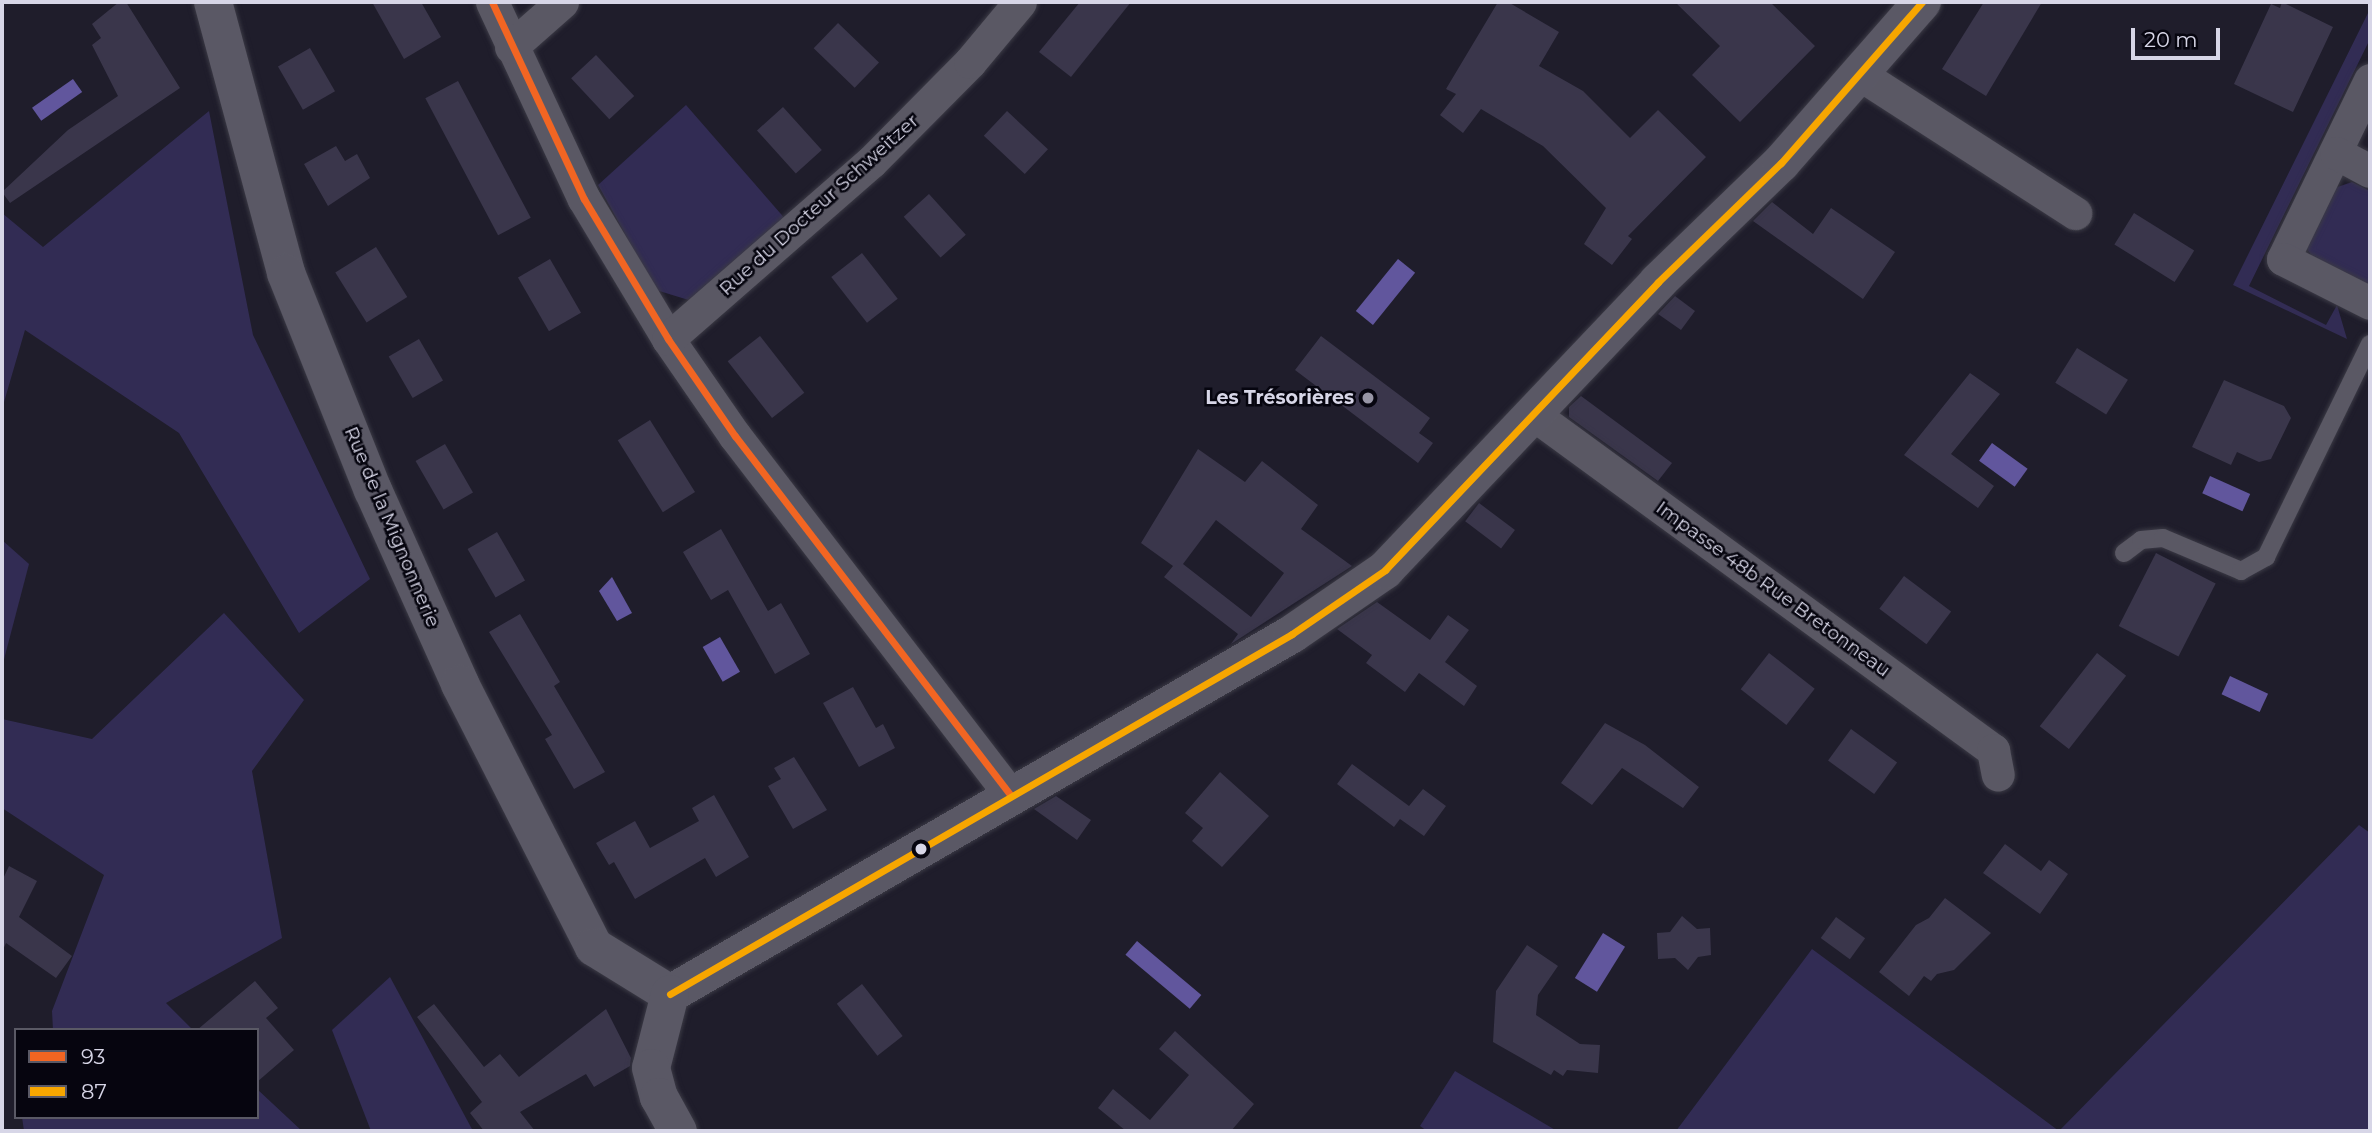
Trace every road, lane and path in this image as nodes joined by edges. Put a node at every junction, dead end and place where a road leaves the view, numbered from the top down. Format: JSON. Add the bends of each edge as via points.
{"nodes":[{"id":1,"x":213,"y":2,"type":"edge"},
{"id":2,"x":492,"y":2,"type":"edge"},
{"id":3,"x":562,"y":2,"type":"edge"},
{"id":4,"x":1020,"y":2,"type":"edge"},
{"id":5,"x":1922,"y":2,"type":"edge"},
{"id":6,"x":511,"y":47,"type":"junction"},
{"id":7,"x":1861,"y":75,"type":"junction"},
{"id":8,"x":2370,"y":80,"type":"edge"},
{"id":9,"x":2336,"y":153,"type":"junction"},
{"id":10,"x":2370,"y":171,"type":"edge"},
{"id":11,"x":2075,"y":213,"type":"dead end"},
{"id":12,"x":2370,"y":303,"type":"edge"},
{"id":13,"x":668,"y":339,"type":"junction"},
{"id":14,"x":2370,"y":344,"type":"edge"},
{"id":15,"x":1533,"y":414,"type":"junction"},
{"id":16,"x":2124,"y":553,"type":"dead end"},
{"id":17,"x":1998,"y":775,"type":"dead end"},
{"id":18,"x":1010,"y":794,"type":"junction"},
{"id":19,"x":670,"y":994,"type":"junction"},
{"id":20,"x":678,"y":1131,"type":"edge"}],
"edges":[{"from":1,"to":19,"type":"street","name":"Rue de la Mignonnerie","via":[[286,273],[373,491],[460,684],[594,947]]},
{"from":2,"to":6,"type":"street"},
{"from":3,"to":6,"type":"street"},
{"from":4,"to":13,"type":"street","name":"Rue du Docteur Schweitzer","via":[[970,62],[871,162]]},
{"from":5,"to":7,"type":"street"},
{"from":6,"to":13,"type":"street","via":[[584,200]]},
{"from":7,"to":11,"type":"street"},
{"from":7,"to":15,"type":"street","via":[[1782,163],[1658,282]]},
{"from":8,"to":9,"type":"street"},
{"from":9,"to":10,"type":"street"},
{"from":9,"to":12,"type":"street","via":[[2283,259]]},
{"from":13,"to":18,"type":"street","via":[[735,436]]},
{"from":14,"to":16,"type":"lane","via":[[2266,557],[2241,571],[2163,538],[2141,540]]},
{"from":15,"to":17,"type":"street","name":"Impasse 48b Rue Bretonneau","via":[[1993,750]]},
{"from":15,"to":18,"type":"street","via":[[1428,528],[1385,570],[1336,607]]},
{"from":18,"to":19,"type":"street"},
{"from":19,"to":20,"type":"street","via":[[651,1068],[659,1097]]}]}
